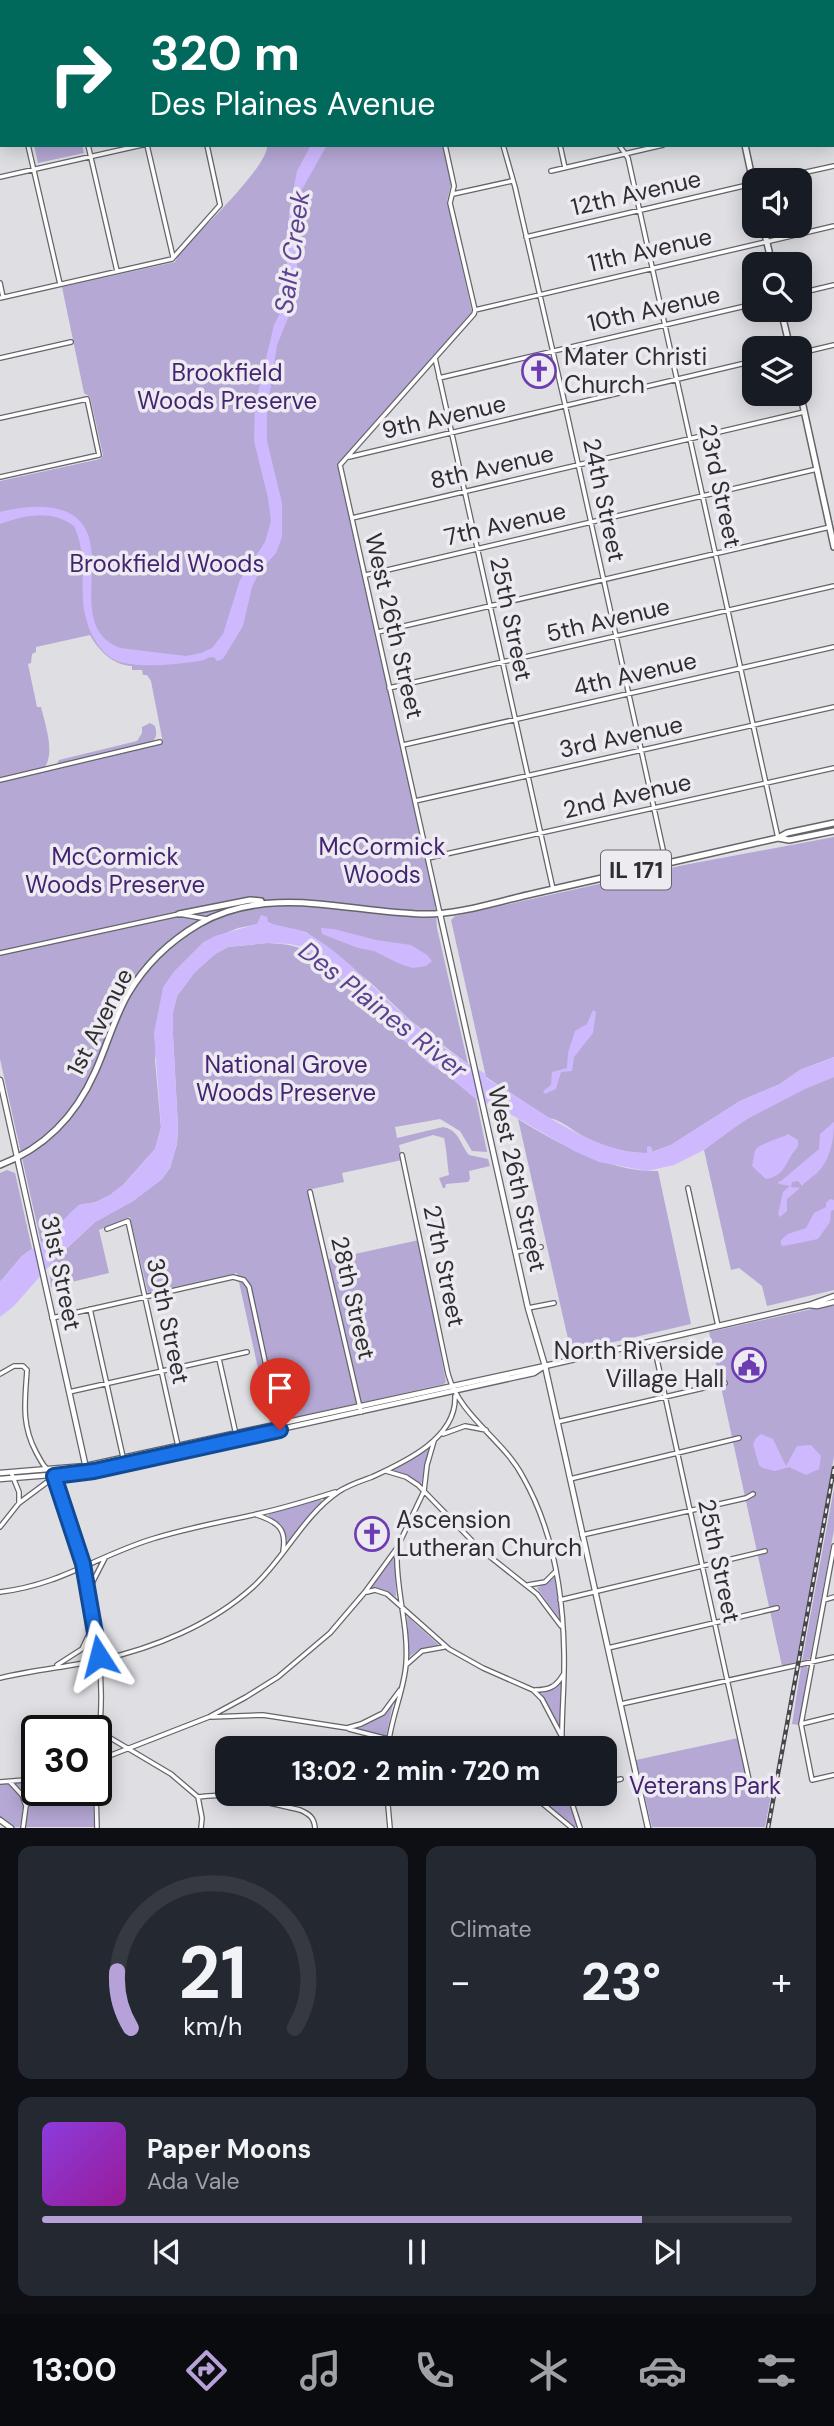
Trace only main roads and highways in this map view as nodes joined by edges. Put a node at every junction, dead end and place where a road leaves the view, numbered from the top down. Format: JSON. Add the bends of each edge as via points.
{"nodes":[{"id":1,"x":745,"y":147,"type":"edge"},
{"id":2,"x":750,"y":168,"type":"edge"},
{"id":3,"x":803,"y":406,"type":"edge"},
{"id":4,"x":834,"y":547,"type":"edge"},
{"id":5,"x":834,"y":822,"type":"edge"},
{"id":6,"x":834,"y":831,"type":"edge"},
{"id":7,"x":778,"y":838,"type":"junction"},
{"id":8,"x":271,"y":903,"type":"junction"},
{"id":9,"x":179,"y":914,"type":"road end"},
{"id":10,"x":440,"y":914,"type":"junction"},
{"id":11,"x":0,"y":1080,"type":"edge"},
{"id":12,"x":18,"y":1158,"type":"junction"},
{"id":13,"x":0,"y":1164,"type":"edge"},
{"id":14,"x":834,"y":1296,"type":"edge"},
{"id":15,"x":834,"y":1302,"type":"edge"},
{"id":16,"x":808,"y":1305,"type":"junction"},
{"id":17,"x":545,"y":1366,"type":"junction"},
{"id":18,"x":453,"y":1390,"type":"junction"},
{"id":19,"x":236,"y":1436,"type":"junction"},
{"id":20,"x":86,"y":1469,"type":"junction"},
{"id":21,"x":0,"y":1473,"type":"edge"},
{"id":22,"x":12,"y":1475,"type":"junction"},
{"id":23,"x":0,"y":1479,"type":"edge"},
{"id":24,"x":0,"y":1820,"type":"edge"},
{"id":25,"x":11,"y":1828,"type":"edge"},
{"id":26,"x":648,"y":1828,"type":"edge"}],
"edges":[{"from":1,"to":2,"type":"main road"},
{"from":3,"to":4,"type":"main road"},
{"from":5,"to":7,"type":"main road","name":"1st Avenue","number":"IL 171"},
{"from":6,"to":7,"type":"main road","name":"1st Avenue","number":"IL 171"},
{"from":7,"to":10,"type":"main road","name":"1st Avenue","number":"IL 171"},
{"from":8,"to":9,"type":"main road","via":[[250,900]]},
{"from":8,"to":10,"type":"main road","name":"1st Avenue","number":"IL 171"},
{"from":8,"to":12,"type":"main road","name":"1st Avenue","number":"IL 171","via":[[208,919],[177,939],[146,969],[128,994],[81,1100],[42,1143]]},
{"from":10,"to":17,"type":"main road","name":"West 26th Street"},
{"from":11,"to":12,"type":"main road","name":"31st Street"},
{"from":12,"to":13,"type":"main road","name":"1st Avenue","number":"IL 171"},
{"from":12,"to":20,"type":"main road","name":"31st Street"},
{"from":14,"to":16,"type":"main road"},
{"from":15,"to":16,"type":"main road"},
{"from":16,"to":17,"type":"main road"},
{"from":17,"to":18,"type":"main road","via":[[534,1373]]},
{"from":17,"to":26,"type":"main road","name":"West 26th Street"},
{"from":18,"to":19,"type":"main road"},
{"from":18,"to":19,"type":"main road","via":[[359,1405]]},
{"from":19,"to":20,"type":"main road"},
{"from":20,"to":22,"type":"main road"},
{"from":20,"to":22,"type":"main road","via":[[54,1476]]},
{"from":21,"to":22,"type":"main road"},
{"from":22,"to":23,"type":"main road"},
{"from":24,"to":25,"type":"main road"}]}
